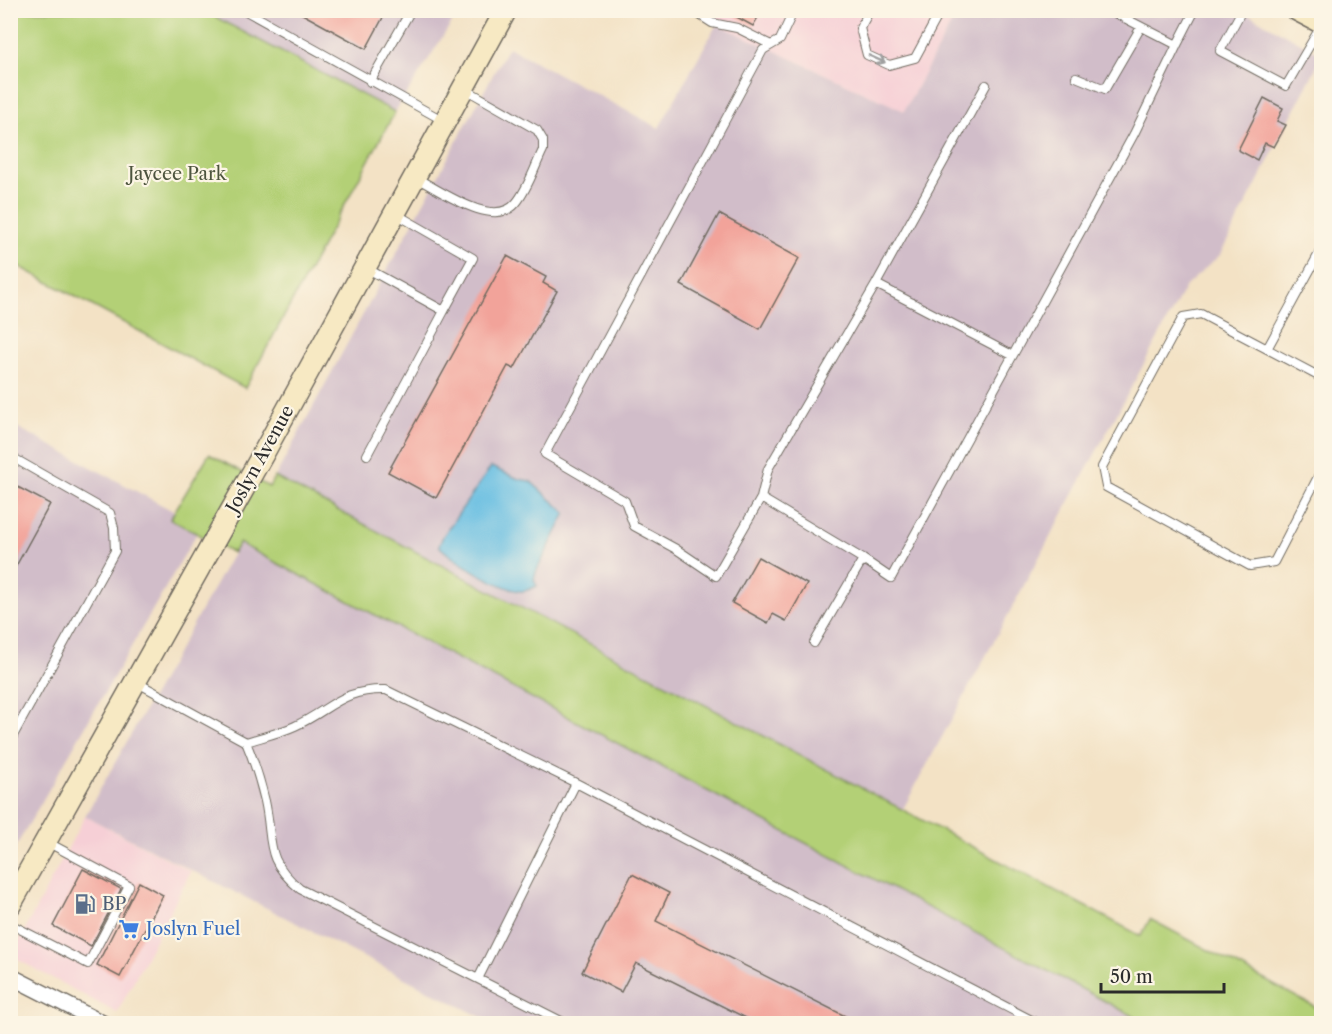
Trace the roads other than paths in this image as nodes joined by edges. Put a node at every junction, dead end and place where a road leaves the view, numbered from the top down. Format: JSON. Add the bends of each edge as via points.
{"nodes":[{"id":1,"x":244,"y":10,"type":"edge"},
{"id":2,"x":411,"y":10,"type":"edge"},
{"id":3,"x":506,"y":10,"type":"edge"},
{"id":4,"x":692,"y":10,"type":"edge"},
{"id":5,"x":794,"y":10,"type":"edge"},
{"id":6,"x":870,"y":10,"type":"edge"},
{"id":7,"x":941,"y":10,"type":"edge"},
{"id":8,"x":1109,"y":10,"type":"edge"},
{"id":9,"x":1196,"y":10,"type":"edge"},
{"id":10,"x":1242,"y":10,"type":"edge"},
{"id":11,"x":1314,"y":17,"type":"edge"},
{"id":12,"x":1141,"y":27,"type":"junction"},
{"id":13,"x":771,"y":45,"type":"junction"},
{"id":14,"x":1178,"y":45,"type":"junction"},
{"id":15,"x":1076,"y":77,"type":"dead end"},
{"id":16,"x":370,"y":82,"type":"junction"},
{"id":17,"x":986,"y":85,"type":"dead end"},
{"id":18,"x":463,"y":88,"type":"junction"},
{"id":19,"x":445,"y":122,"type":"junction"},
{"id":20,"x":414,"y":177,"type":"junction"},
{"id":21,"x":395,"y":213,"type":"junction"},
{"id":22,"x":1322,"y":248,"type":"edge"},
{"id":23,"x":365,"y":267,"type":"junction"},
{"id":24,"x":876,"y":284,"type":"junction"},
{"id":25,"x":444,"y":311,"type":"junction"},
{"id":26,"x":1268,"y":349,"type":"junction"},
{"id":27,"x":1012,"y":355,"type":"junction"},
{"id":28,"x":1322,"y":378,"type":"edge"},
{"id":29,"x":367,"y":455,"type":"dead end"},
{"id":30,"x":10,"y":456,"type":"edge"},
{"id":31,"x":1322,"y":469,"type":"edge"},
{"id":32,"x":761,"y":498,"type":"junction"},
{"id":33,"x":863,"y":559,"type":"junction"},
{"id":34,"x":814,"y":643,"type":"dead end"},
{"id":35,"x":135,"y":681,"type":"junction"},
{"id":36,"x":10,"y":741,"type":"edge"},
{"id":37,"x":246,"y":742,"type":"junction"},
{"id":38,"x":576,"y":783,"type":"junction"},
{"id":39,"x":45,"y":841,"type":"junction"},
{"id":40,"x":10,"y":905,"type":"edge"},
{"id":41,"x":10,"y":924,"type":"edge"},
{"id":42,"x":10,"y":976,"type":"edge"},
{"id":43,"x":478,"y":978,"type":"junction"},
{"id":44,"x":104,"y":1023,"type":"edge"},
{"id":45,"x":567,"y":1023,"type":"edge"},
{"id":46,"x":1039,"y":1023,"type":"edge"}],
"edges":[{"from":1,"to":16,"type":"lane"},
{"from":2,"to":16,"type":"lane"},
{"from":3,"to":18,"type":"main road","name":"Joslyn Avenue"},
{"from":4,"to":13,"type":"lane","via":[[712,23],[737,28]]},
{"from":5,"to":13,"type":"lane","via":[[780,40]]},
{"from":6,"to":7,"type":"lane","one_way":true,"via":[[860,28],[867,55],[889,65],[915,58]]},
{"from":8,"to":12,"type":"lane"},
{"from":9,"to":14,"type":"lane"},
{"from":10,"to":11,"type":"lane","via":[[1220,51],[1286,86]]},
{"from":12,"to":14,"type":"lane"},
{"from":12,"to":15,"type":"lane","via":[[1105,89]]},
{"from":13,"to":32,"type":"lane","via":[[763,50],[544,454],[626,501],[634,526],[716,576]]},
{"from":14,"to":27,"type":"lane","via":[[1134,134]]},
{"from":16,"to":19,"type":"lane"},
{"from":17,"to":24,"type":"lane"},
{"from":18,"to":19,"type":"main road","name":"Joslyn Avenue"},
{"from":18,"to":20,"type":"lane","via":[[537,130],[543,140],[543,150],[516,203],[505,213],[489,214]]},
{"from":19,"to":20,"type":"main road","name":"Joslyn Avenue"},
{"from":20,"to":21,"type":"main road","name":"Joslyn Avenue"},
{"from":21,"to":23,"type":"main road","name":"Joslyn Avenue"},
{"from":21,"to":25,"type":"lane","via":[[473,258]]},
{"from":22,"to":26,"type":"lane"},
{"from":23,"to":25,"type":"lane"},
{"from":23,"to":35,"type":"main road","name":"Joslyn Avenue"},
{"from":24,"to":27,"type":"lane"},
{"from":24,"to":32,"type":"lane","via":[[768,470]]},
{"from":25,"to":29,"type":"lane"},
{"from":26,"to":28,"type":"lane"},
{"from":26,"to":31,"type":"lane","via":[[1201,314],[1183,317],[1102,467],[1106,487],[1250,566],[1274,562]]},
{"from":27,"to":33,"type":"lane","via":[[891,578]]},
{"from":30,"to":36,"type":"lane","via":[[110,513],[115,550]]},
{"from":32,"to":33,"type":"lane"},
{"from":33,"to":34,"type":"lane"},
{"from":35,"to":37,"type":"lane"},
{"from":35,"to":39,"type":"main road","name":"Joslyn Avenue"},
{"from":37,"to":38,"type":"lane","via":[[295,726],[363,689],[386,690]]},
{"from":37,"to":43,"type":"lane","via":[[265,803],[275,862],[287,878],[300,889]]},
{"from":38,"to":43,"type":"lane"},
{"from":38,"to":46,"type":"lane"},
{"from":39,"to":40,"type":"main road","name":"Joslyn Avenue"},
{"from":39,"to":41,"type":"lane","via":[[129,886],[88,964]]},
{"from":42,"to":44,"type":"street"},
{"from":43,"to":45,"type":"lane"}]}
